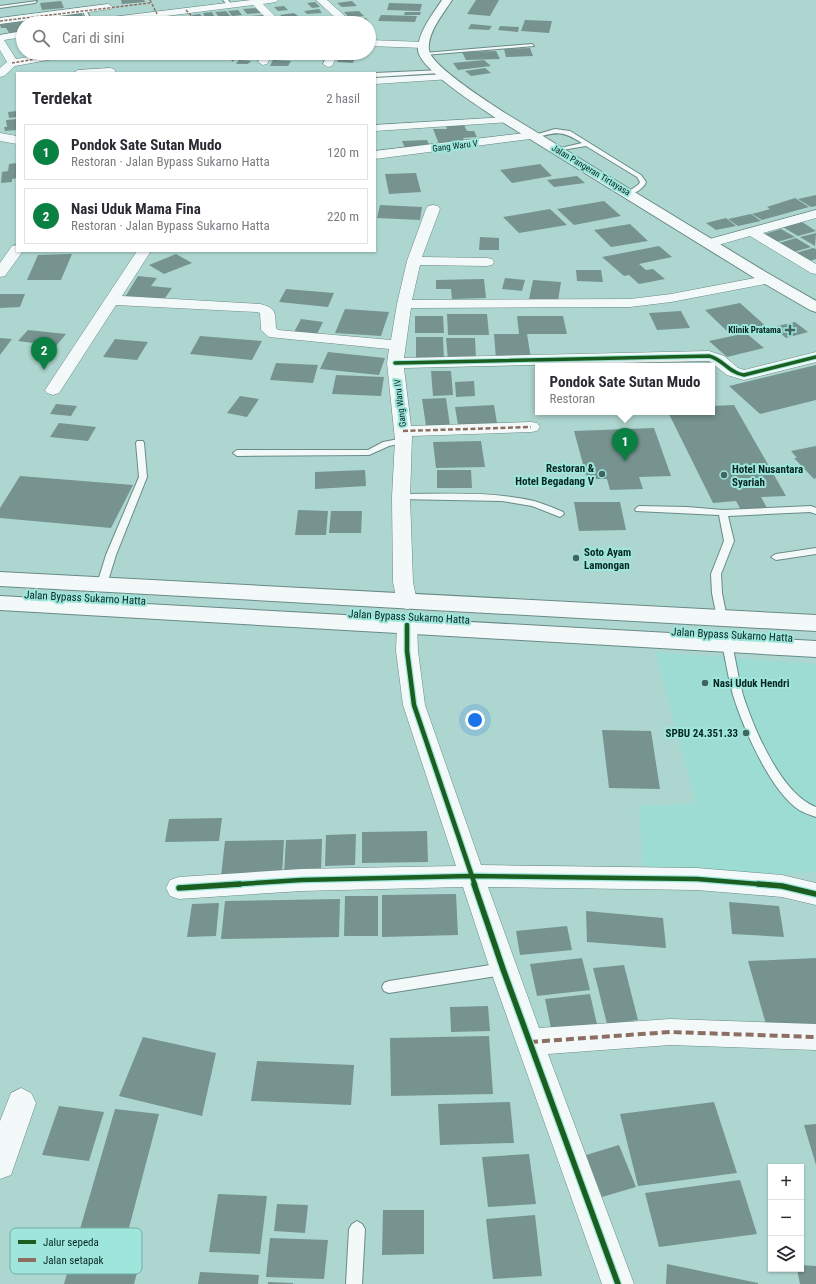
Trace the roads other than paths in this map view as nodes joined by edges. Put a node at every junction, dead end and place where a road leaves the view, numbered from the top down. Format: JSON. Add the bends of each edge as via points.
{"nodes":[{"id":1,"x":273,"y":0,"type":"edge"},
{"id":2,"x":321,"y":0,"type":"edge"},
{"id":3,"x":447,"y":0,"type":"edge"},
{"id":4,"x":35,"y":2,"type":"dead end"},
{"id":5,"x":256,"y":2,"type":"junction"},
{"id":6,"x":150,"y":3,"type":"dead end"},
{"id":7,"x":228,"y":3,"type":"edge"},
{"id":8,"x":0,"y":7,"type":"edge"},
{"id":9,"x":85,"y":13,"type":"dead end"},
{"id":10,"x":42,"y":16,"type":"edge"},
{"id":11,"x":86,"y":16,"type":"edge"},
{"id":12,"x":138,"y":16,"type":"edge"},
{"id":13,"x":270,"y":16,"type":"edge"},
{"id":14,"x":339,"y":16,"type":"edge"},
{"id":15,"x":16,"y":19,"type":"edge"},
{"id":16,"x":0,"y":21,"type":"edge"},
{"id":17,"x":16,"y":35,"type":"edge"},
{"id":18,"x":0,"y":38,"type":"edge"},
{"id":19,"x":0,"y":42,"type":"edge"},
{"id":20,"x":376,"y":44,"type":"edge"},
{"id":21,"x":532,"y":45,"type":"dead end"},
{"id":22,"x":424,"y":49,"type":"junction"},
{"id":23,"x":29,"y":60,"type":"edge"},
{"id":24,"x":330,"y":60,"type":"edge"},
{"id":25,"x":12,"y":63,"type":"junction"},
{"id":26,"x":328,"y":64,"type":"dead end"},
{"id":27,"x":94,"y":72,"type":"edge"},
{"id":28,"x":110,"y":72,"type":"edge"},
{"id":29,"x":0,"y":74,"type":"edge"},
{"id":30,"x":444,"y":74,"type":"junction"},
{"id":31,"x":376,"y":75,"type":"edge"},
{"id":32,"x":376,"y":80,"type":"edge"},
{"id":33,"x":507,"y":120,"type":"junction"},
{"id":34,"x":376,"y":128,"type":"edge"},
{"id":35,"x":534,"y":136,"type":"junction"},
{"id":36,"x":0,"y":137,"type":"edge"},
{"id":37,"x":16,"y":140,"type":"edge"},
{"id":38,"x":587,"y":144,"type":"junction"},
{"id":39,"x":558,"y":150,"type":"junction"},
{"id":40,"x":376,"y":155,"type":"edge"},
{"id":41,"x":630,"y":193,"type":"junction"},
{"id":42,"x":433,"y":209,"type":"dead end"},
{"id":43,"x":812,"y":218,"type":"edge"},
{"id":44,"x":752,"y":232,"type":"junction"},
{"id":45,"x":711,"y":243,"type":"junction"},
{"id":46,"x":16,"y":250,"type":"edge"},
{"id":47,"x":143,"y":252,"type":"edge"},
{"id":48,"x":414,"y":261,"type":"junction"},
{"id":49,"x":487,"y":262,"type":"dead end"},
{"id":50,"x":816,"y":270,"type":"edge"},
{"id":51,"x":0,"y":273,"type":"edge"},
{"id":52,"x":765,"y":280,"type":"junction"},
{"id":53,"x":114,"y":300,"type":"junction"},
{"id":54,"x":404,"y":304,"type":"junction"},
{"id":55,"x":816,"y":307,"type":"edge"},
{"id":56,"x":397,"y":344,"type":"junction"},
{"id":57,"x":816,"y":356,"type":"edge"},
{"id":58,"x":395,"y":363,"type":"junction"},
{"id":59,"x":53,"y":390,"type":"dead end"},
{"id":60,"x":531,"y":427,"type":"dead end"},
{"id":61,"x":404,"y":436,"type":"junction"},
{"id":62,"x":140,"y":443,"type":"dead end"},
{"id":63,"x":237,"y":453,"type":"dead end"},
{"id":64,"x":401,"y":497,"type":"junction"},
{"id":65,"x":639,"y":509,"type":"dead end"},
{"id":66,"x":816,"y":511,"type":"edge"},
{"id":67,"x":723,"y":513,"type":"junction"},
{"id":68,"x":560,"y":514,"type":"dead end"},
{"id":69,"x":816,"y":551,"type":"edge"},
{"id":70,"x":776,"y":557,"type":"dead end"},
{"id":71,"x":0,"y":579,"type":"edge"},
{"id":72,"x":102,"y":584,"type":"junction"},
{"id":73,"x":407,"y":602,"type":"junction"},
{"id":74,"x":0,"y":603,"type":"edge"},
{"id":75,"x":722,"y":618,"type":"junction"},
{"id":76,"x":816,"y":623,"type":"edge"},
{"id":77,"x":407,"y":625,"type":"junction"},
{"id":78,"x":727,"y":644,"type":"junction"},
{"id":79,"x":816,"y":649,"type":"edge"},
{"id":80,"x":816,"y":812,"type":"edge"},
{"id":81,"x":471,"y":876,"type":"junction"},
{"id":82,"x":179,"y":888,"type":"dead end"},
{"id":83,"x":816,"y":894,"type":"edge"},
{"id":84,"x":503,"y":970,"type":"junction"},
{"id":85,"x":389,"y":987,"type":"dead end"},
{"id":86,"x":816,"y":1037,"type":"edge"},
{"id":87,"x":530,"y":1042,"type":"junction"},
{"id":88,"x":21,"y":1102,"type":"dead end"},
{"id":89,"x":0,"y":1164,"type":"edge"},
{"id":90,"x":357,"y":1229,"type":"dead end"},
{"id":91,"x":354,"y":1284,"type":"edge"},
{"id":92,"x":618,"y":1284,"type":"edge"}],
"edges":[{"from":1,"to":5,"type":"street"},
{"from":2,"to":14,"type":"street"},
{"from":3,"to":22,"type":"main road","via":[[432,24],[425,39]]},
{"from":4,"to":8,"type":"lane"},
{"from":5,"to":7,"type":"street"},
{"from":5,"to":13,"type":"street"},
{"from":6,"to":10,"type":"street"},
{"from":7,"to":12,"type":"street"},
{"from":9,"to":11,"type":"lane"},
{"from":15,"to":16,"type":"street"},
{"from":17,"to":18,"type":"street"},
{"from":19,"to":25,"type":"street"},
{"from":20,"to":22,"type":"street"},
{"from":21,"to":22,"type":"lane"},
{"from":22,"to":30,"type":"main road","name":"Jalan Pangeran Tirtayasa","via":[[425,57]]},
{"from":23,"to":25,"type":"street"},
{"from":24,"to":26,"type":"street"},
{"from":25,"to":29,"type":"street"},
{"from":27,"to":28,"type":"street"},
{"from":30,"to":31,"type":"lane"},
{"from":30,"to":32,"type":"street"},
{"from":30,"to":33,"type":"main road","name":"Jalan Pangeran Tirtayasa"},
{"from":33,"to":34,"type":"street"},
{"from":33,"to":35,"type":"main road","name":"Jalan Pangeran Tirtayasa"},
{"from":35,"to":38,"type":"lane","via":[[555,131],[568,132]]},
{"from":35,"to":39,"type":"main road","name":"Jalan Pangeran Tirtayasa"},
{"from":35,"to":40,"type":"street","name":"Gang Waru V"},
{"from":36,"to":37,"type":"street"},
{"from":38,"to":39,"type":"lane"},
{"from":38,"to":41,"type":"lane","via":[[639,176],[642,185]]},
{"from":39,"to":41,"type":"main road","name":"Jalan Pangeran Tirtayasa"},
{"from":41,"to":45,"type":"main road","name":"Jalan Pangeran Tirtayasa"},
{"from":42,"to":48,"type":"street","name":"Gang Waru IV"},
{"from":43,"to":44,"type":"street"},
{"from":44,"to":45,"type":"street"},
{"from":44,"to":50,"type":"street"},
{"from":45,"to":52,"type":"main road","name":"Jalan Pangeran Tirtayasa"},
{"from":46,"to":51,"type":"street"},
{"from":47,"to":53,"type":"street"},
{"from":48,"to":49,"type":"street"},
{"from":48,"to":54,"type":"street","name":"Gang Waru IV"},
{"from":52,"to":54,"type":"street","via":[[630,303]]},
{"from":52,"to":55,"type":"main road","name":"Jalan Pangeran Tirtayasa"},
{"from":53,"to":56,"type":"street","via":[[260,308],[267,311],[269,330],[274,334]]},
{"from":53,"to":59,"type":"street"},
{"from":54,"to":56,"type":"street","name":"Gang Waru IV"},
{"from":56,"to":58,"type":"street","name":"Gang Waru IV"},
{"from":57,"to":58,"type":"street","via":[[744,375],[732,373],[716,357],[709,356]]},
{"from":58,"to":61,"type":"street","name":"Gang Waru IV"},
{"from":60,"to":61,"type":"street"},
{"from":61,"to":63,"type":"lane","via":[[369,452]]},
{"from":61,"to":64,"type":"street","name":"Gang Waru IV"},
{"from":62,"to":72,"type":"lane","via":[[143,477],[110,555]]},
{"from":64,"to":68,"type":"lane","via":[[512,500],[535,504]]},
{"from":64,"to":73,"type":"street","name":"Gang Waru IV","via":[[403,582]]},
{"from":65,"to":67,"type":"lane"},
{"from":66,"to":67,"type":"lane","via":[[811,509]]},
{"from":67,"to":75,"type":"lane","via":[[729,541],[716,574]]},
{"from":69,"to":70,"type":"lane"},
{"from":71,"to":72,"type":"main road","name":"Jalan Bypass Sukarno Hatta"},
{"from":72,"to":73,"type":"main road","name":"Jalan Bypass Sukarno Hatta"},
{"from":73,"to":75,"type":"main road","name":"Jalan Bypass Sukarno Hatta"},
{"from":74,"to":77,"type":"main road","name":"Jalan Bypass Sukarno Hatta"},
{"from":75,"to":76,"type":"main road","name":"Jalan Bypass Sukarno Hatta"},
{"from":77,"to":78,"type":"main road","name":"Jalan Bypass Sukarno Hatta"},
{"from":77,"to":81,"type":"street","via":[[407,651],[414,705]]},
{"from":78,"to":79,"type":"main road","name":"Jalan Bypass Sukarno Hatta"},
{"from":78,"to":80,"type":"lane","via":[[738,695],[764,757],[793,799],[811,812]]},
{"from":81,"to":82,"type":"street","via":[[301,880]]},
{"from":81,"to":83,"type":"street","via":[[697,879],[782,886]]},
{"from":81,"to":84,"type":"street"},
{"from":84,"to":85,"type":"lane"},
{"from":84,"to":87,"type":"street"},
{"from":86,"to":87,"type":"street","via":[[670,1032]]},
{"from":87,"to":92,"type":"street"},
{"from":88,"to":89,"type":"street"},
{"from":90,"to":91,"type":"lane"}]}
